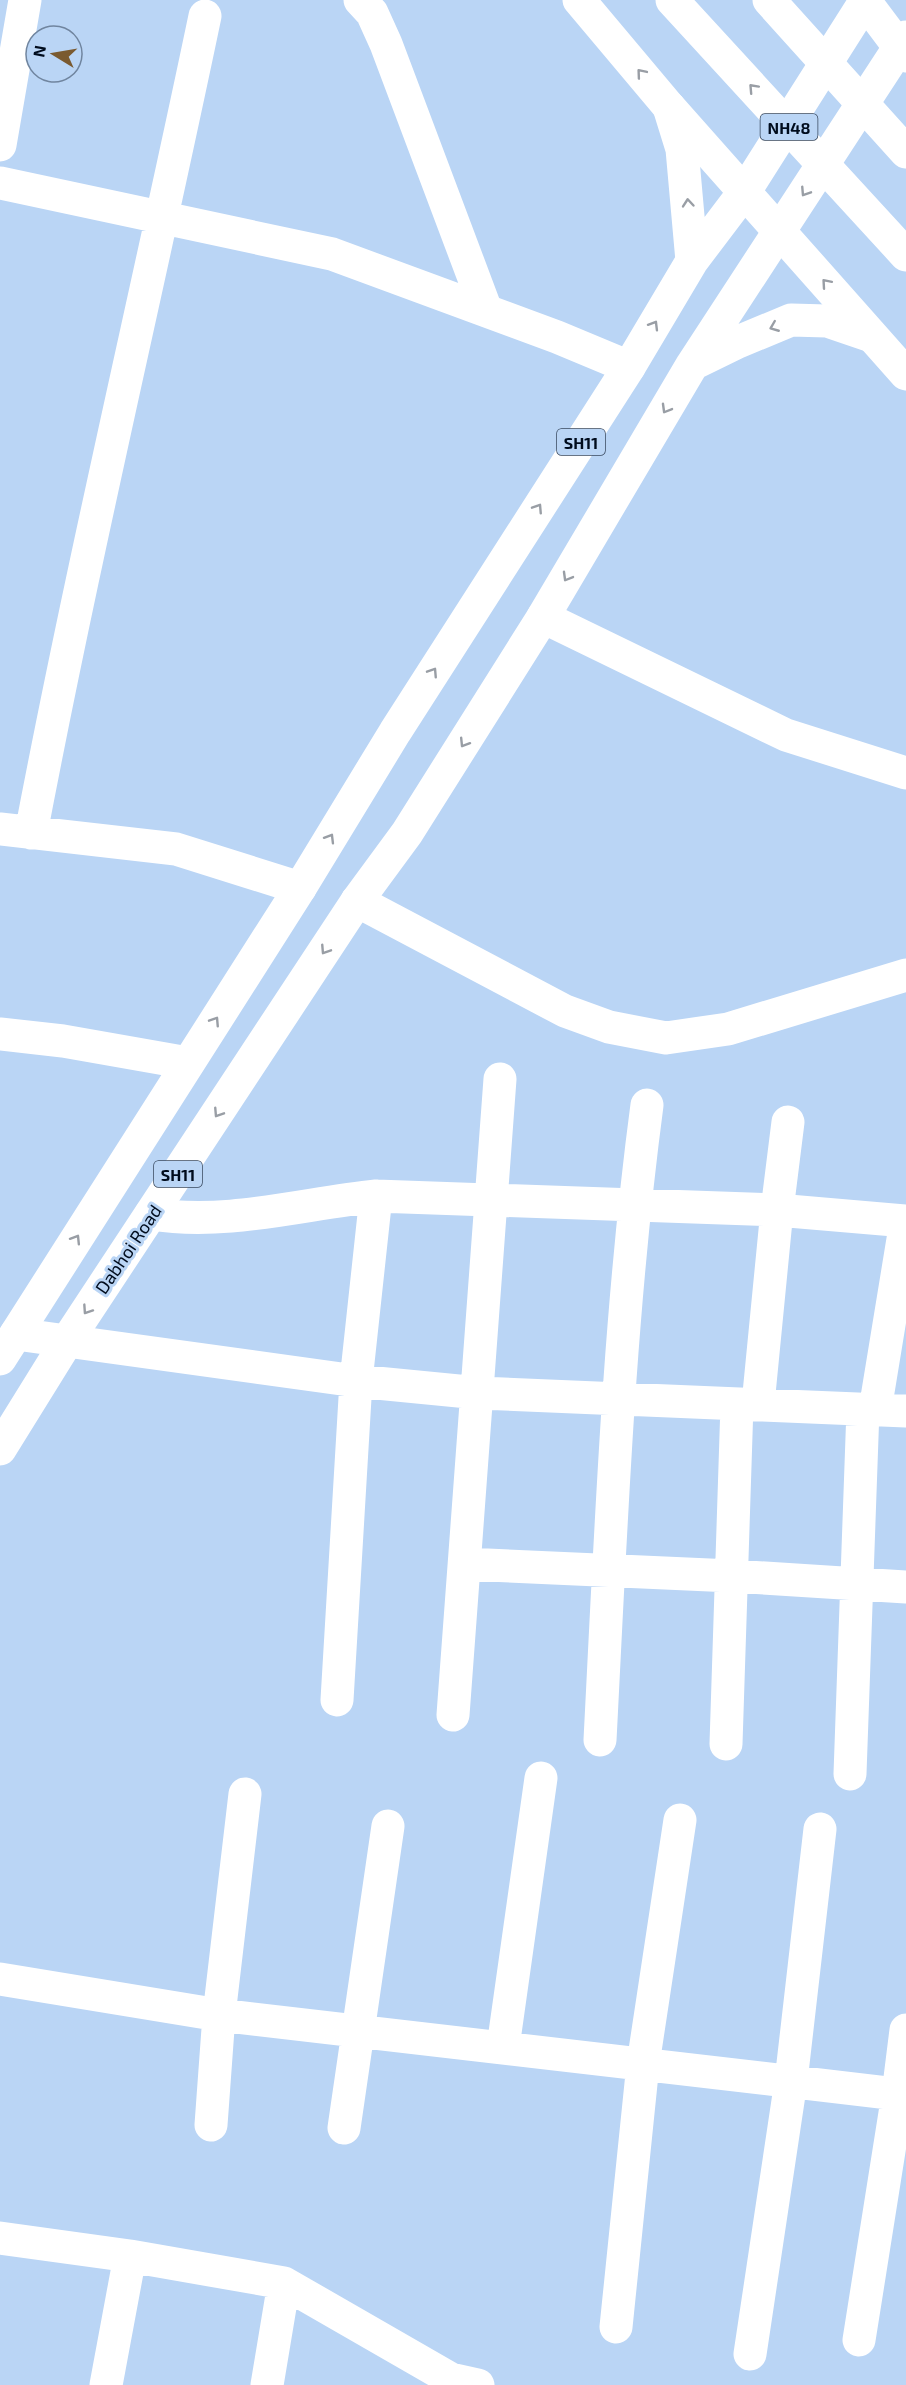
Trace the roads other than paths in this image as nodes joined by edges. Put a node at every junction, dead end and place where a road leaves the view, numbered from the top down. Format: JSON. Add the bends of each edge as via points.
{"nodes":[{"id":1,"x":25,"y":0,"type":"edge"},
{"id":2,"x":360,"y":0,"type":"edge"},
{"id":3,"x":579,"y":0,"type":"edge"},
{"id":4,"x":672,"y":0,"type":"edge"},
{"id":5,"x":769,"y":0,"type":"edge"},
{"id":6,"x":865,"y":1,"type":"edge"},
{"id":7,"x":205,"y":16,"type":"dead end"},
{"id":8,"x":904,"y":48,"type":"edge"},
{"id":9,"x":669,"y":107,"type":"junction"},
{"id":10,"x":0,"y":144,"type":"edge"},
{"id":11,"x":906,"y":152,"type":"edge"},
{"id":12,"x":0,"y":183,"type":"edge"},
{"id":13,"x":745,"y":191,"type":"junction"},
{"id":14,"x":163,"y":218,"type":"junction"},
{"id":15,"x":780,"y":230,"type":"junction"},
{"id":16,"x":906,"y":255,"type":"edge"},
{"id":17,"x":692,"y":261,"type":"junction"},
{"id":18,"x":486,"y":310,"type":"junction"},
{"id":19,"x":871,"y":336,"type":"junction"},
{"id":20,"x":692,"y":365,"type":"junction"},
{"id":21,"x":629,"y":367,"type":"junction"},
{"id":22,"x":906,"y":374,"type":"edge"},
{"id":23,"x":543,"y":617,"type":"junction"},
{"id":24,"x":906,"y":773,"type":"edge"},
{"id":25,"x":16,"y":831,"type":"edge"},
{"id":26,"x":300,"y":888,"type":"junction"},
{"id":27,"x":357,"y":901,"type":"junction"},
{"id":28,"x":906,"y":975,"type":"edge"},
{"id":29,"x":0,"y":1034,"type":"edge"},
{"id":30,"x":188,"y":1063,"type":"junction"},
{"id":31,"x":500,"y":1079,"type":"dead end"},
{"id":32,"x":647,"y":1105,"type":"dead end"},
{"id":33,"x":788,"y":1122,"type":"dead end"},
{"id":34,"x":376,"y":1196,"type":"junction"},
{"id":35,"x":491,"y":1199,"type":"junction"},
{"id":36,"x":633,"y":1206,"type":"junction"},
{"id":37,"x":777,"y":1210,"type":"junction"},
{"id":38,"x":151,"y":1215,"type":"junction"},
{"id":39,"x":906,"y":1221,"type":"edge"},
{"id":40,"x":67,"y":1341,"type":"junction"},
{"id":41,"x":8,"y":1346,"type":"edge"},
{"id":42,"x":356,"y":1381,"type":"junction"},
{"id":43,"x":479,"y":1393,"type":"junction"},
{"id":44,"x":618,"y":1399,"type":"junction"},
{"id":45,"x":748,"y":1404,"type":"junction"},
{"id":46,"x":881,"y":1410,"type":"edge"},
{"id":47,"x":0,"y":1449,"type":"edge"},
{"id":48,"x":465,"y":1564,"type":"junction"},
{"id":49,"x":609,"y":1572,"type":"junction"},
{"id":50,"x":732,"y":1576,"type":"junction"},
{"id":51,"x":856,"y":1585,"type":"junction"},
{"id":52,"x":906,"y":1587,"type":"edge"},
{"id":53,"x":337,"y":1700,"type":"dead end"},
{"id":54,"x":453,"y":1715,"type":"dead end"},
{"id":55,"x":600,"y":1740,"type":"dead end"},
{"id":56,"x":726,"y":1744,"type":"dead end"},
{"id":57,"x":850,"y":1774,"type":"dead end"},
{"id":58,"x":541,"y":1778,"type":"dead end"},
{"id":59,"x":245,"y":1794,"type":"dead end"},
{"id":60,"x":680,"y":1820,"type":"dead end"},
{"id":61,"x":388,"y":1826,"type":"dead end"},
{"id":62,"x":820,"y":1829,"type":"dead end"},
{"id":63,"x":0,"y":1979,"type":"edge"},
{"id":64,"x":219,"y":2015,"type":"junction"},
{"id":65,"x":906,"y":2030,"type":"edge"},
{"id":66,"x":357,"y":2031,"type":"junction"},
{"id":67,"x":503,"y":2047,"type":"junction"},
{"id":68,"x":643,"y":2064,"type":"junction"},
{"id":69,"x":791,"y":2081,"type":"junction"},
{"id":70,"x":902,"y":2095,"type":"edge"},
{"id":71,"x":210,"y":2125,"type":"dead end"},
{"id":72,"x":344,"y":2128,"type":"dead end"},
{"id":73,"x":0,"y":2238,"type":"edge"},
{"id":74,"x":130,"y":2256,"type":"junction"},
{"id":75,"x":284,"y":2283,"type":"junction"},
{"id":76,"x":616,"y":2327,"type":"dead end"},
{"id":77,"x":859,"y":2340,"type":"dead end"},
{"id":78,"x":750,"y":2354,"type":"dead end"},
{"id":79,"x":460,"y":2383,"type":"edge"},
{"id":80,"x":106,"y":2385,"type":"edge"},
{"id":81,"x":267,"y":2385,"type":"edge"}],
"edges":[{"from":1,"to":10,"type":"main road"},
{"from":2,"to":18,"type":"main road","via":[[372,13],[386,44]]},
{"from":9,"to":3,"type":"main road","one_way":true},
{"from":16,"to":4,"type":"main road","number":"NH48","one_way":true},
{"from":5,"to":11,"type":"main road"},
{"from":6,"to":8,"type":"main road"},
{"from":6,"to":13,"type":"main road","number":"SH11"},
{"from":7,"to":14,"type":"main road"},
{"from":8,"to":15,"type":"main road","number":"SH11","one_way":true},
{"from":9,"to":13,"type":"main road"},
{"from":17,"to":9,"type":"main road","one_way":true,"via":[[682,149]]},
{"from":12,"to":14,"type":"main road"},
{"from":13,"to":15,"type":"main road"},
{"from":13,"to":17,"type":"main road","number":"SH11"},
{"from":14,"to":18,"type":"main road","via":[[332,254]]},
{"from":14,"to":25,"type":"main road","via":[[62,673]]},
{"from":19,"to":15,"type":"main road","one_way":true},
{"from":15,"to":20,"type":"main road","number":"SH11"},
{"from":21,"to":17,"type":"main road","number":"SH11","one_way":true},
{"from":18,"to":21,"type":"main road"},
{"from":19,"to":20,"type":"main road","one_way":true,"via":[[826,321],[791,320]]},
{"from":19,"to":22,"type":"main road"},
{"from":20,"to":23,"type":"main road","number":"SH11","one_way":true},
{"from":26,"to":21,"type":"main road","number":"SH11","one_way":true},
{"from":23,"to":24,"type":"main road","via":[[786,735]]},
{"from":23,"to":27,"type":"main road","number":"SH11","one_way":true,"via":[[407,833]]},
{"from":25,"to":26,"type":"main road","via":[[176,849]]},
{"from":30,"to":26,"type":"main road","number":"SH11","one_way":true},
{"from":27,"to":28,"type":"main road","via":[[565,1011],[609,1028],[666,1038],[728,1029]]},
{"from":27,"to":38,"type":"main road","name":"Dabhoi Road","number":"SH11","one_way":true},
{"from":29,"to":30,"type":"main road"},
{"from":41,"to":30,"type":"main road","number":"SH11","one_way":true},
{"from":31,"to":35,"type":"main road"},
{"from":32,"to":36,"type":"main road"},
{"from":33,"to":37,"type":"main road"},
{"from":34,"to":35,"type":"main road"},
{"from":34,"to":38,"type":"main road","via":[[218,1219]]},
{"from":34,"to":42,"type":"main road"},
{"from":35,"to":36,"type":"main road"},
{"from":35,"to":43,"type":"main road"},
{"from":36,"to":37,"type":"main road"},
{"from":36,"to":44,"type":"main road"},
{"from":37,"to":39,"type":"main road"},
{"from":37,"to":45,"type":"main road"},
{"from":38,"to":40,"type":"main road","name":"Dabhoi Road","number":"SH11","one_way":true},
{"from":39,"to":46,"type":"main road"},
{"from":40,"to":41,"type":"main road"},
{"from":40,"to":42,"type":"main road"},
{"from":40,"to":47,"type":"main road","name":"Dabhoi Road","number":"SH11"},
{"from":42,"to":43,"type":"main road"},
{"from":42,"to":53,"type":"main road"},
{"from":43,"to":44,"type":"main road"},
{"from":43,"to":48,"type":"main road"},
{"from":44,"to":45,"type":"main road"},
{"from":44,"to":49,"type":"main road"},
{"from":45,"to":46,"type":"main road"},
{"from":45,"to":50,"type":"main road"},
{"from":46,"to":51,"type":"main road"},
{"from":48,"to":49,"type":"main road"},
{"from":48,"to":54,"type":"main road"},
{"from":49,"to":50,"type":"main road"},
{"from":49,"to":55,"type":"main road"},
{"from":50,"to":51,"type":"main road"},
{"from":50,"to":56,"type":"main road"},
{"from":51,"to":52,"type":"main road"},
{"from":51,"to":57,"type":"main road"},
{"from":58,"to":67,"type":"main road"},
{"from":59,"to":64,"type":"main road"},
{"from":60,"to":68,"type":"main road"},
{"from":61,"to":66,"type":"main road"},
{"from":62,"to":69,"type":"main road"},
{"from":63,"to":64,"type":"main road"},
{"from":64,"to":66,"type":"main road"},
{"from":64,"to":71,"type":"main road"},
{"from":65,"to":70,"type":"main road"},
{"from":66,"to":67,"type":"main road"},
{"from":66,"to":72,"type":"main road"},
{"from":67,"to":68,"type":"main road"},
{"from":68,"to":69,"type":"main road"},
{"from":68,"to":76,"type":"main road"},
{"from":69,"to":70,"type":"main road"},
{"from":69,"to":78,"type":"main road"},
{"from":70,"to":77,"type":"main road"},
{"from":73,"to":74,"type":"main road"},
{"from":74,"to":75,"type":"main road"},
{"from":74,"to":80,"type":"main road"},
{"from":75,"to":79,"type":"main road"},
{"from":75,"to":81,"type":"main road"}]}
